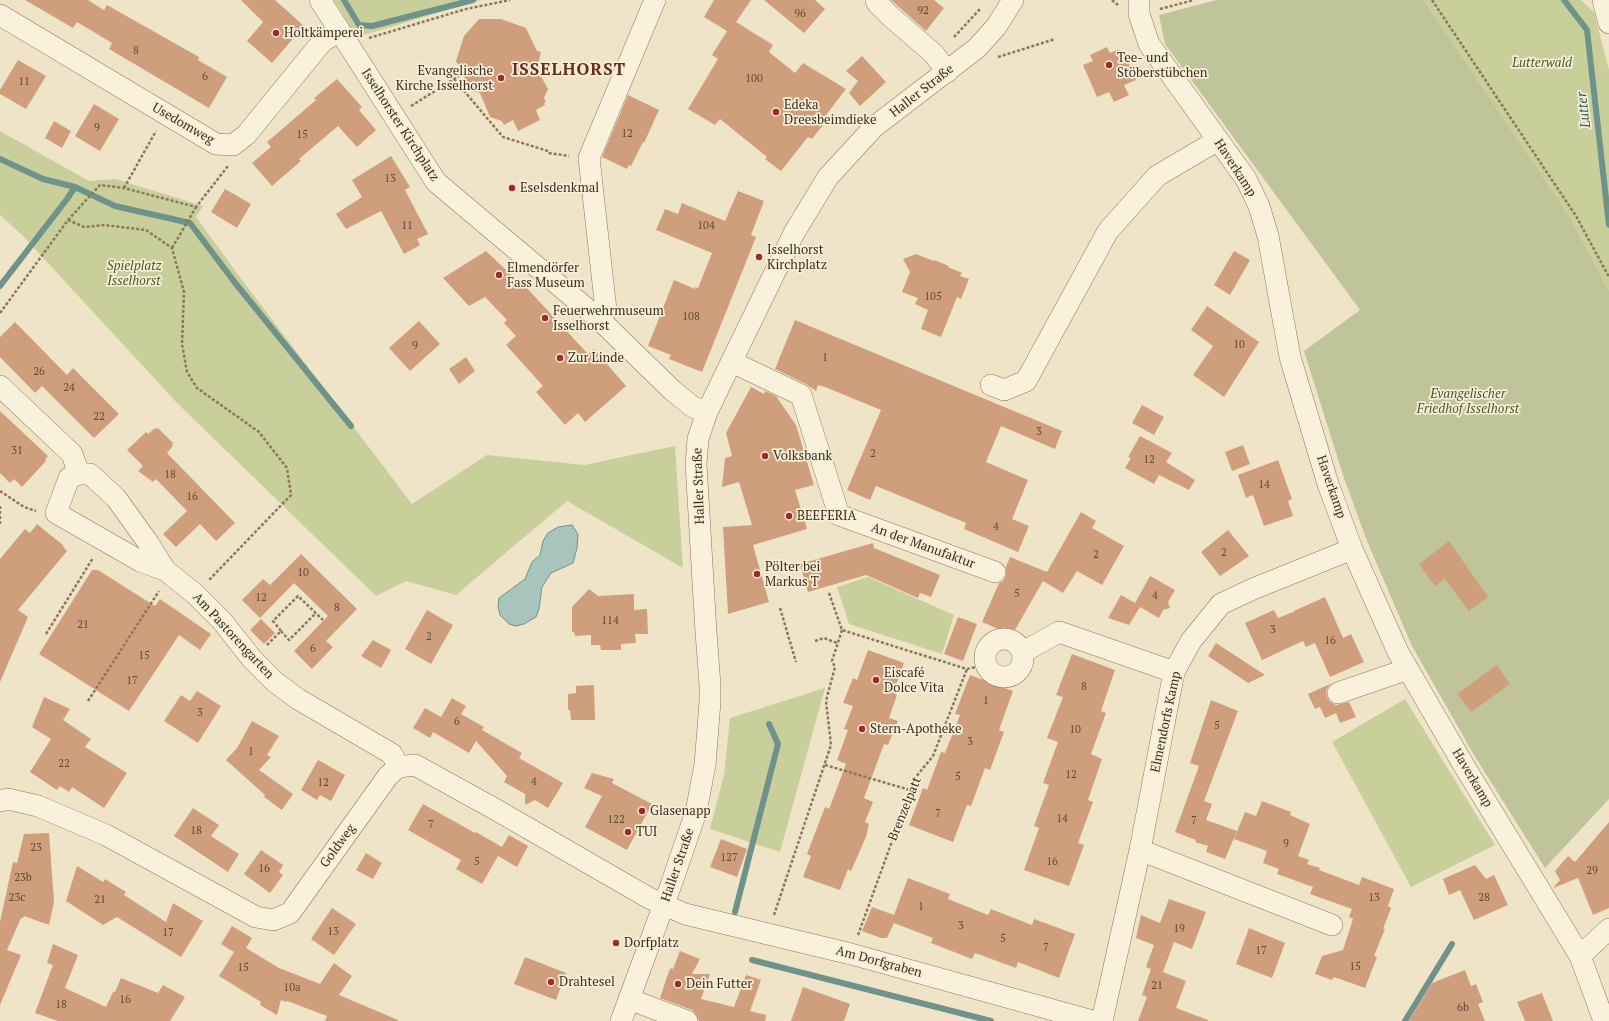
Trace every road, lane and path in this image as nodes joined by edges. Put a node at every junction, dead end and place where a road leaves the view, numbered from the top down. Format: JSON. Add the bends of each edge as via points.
{"nodes":[{"id":1,"x":320,"y":0,"type":"edge"},
{"id":2,"x":510,"y":0,"type":"edge"},
{"id":3,"x":655,"y":0,"type":"edge"},
{"id":4,"x":876,"y":0,"type":"edge"},
{"id":5,"x":1013,"y":0,"type":"edge"},
{"id":6,"x":1194,"y":0,"type":"edge"},
{"id":7,"x":1432,"y":0,"type":"edge"},
{"id":8,"x":1603,"y":0,"type":"edge"},
{"id":9,"x":983,"y":5,"type":"dead end"},
{"id":10,"x":1139,"y":7,"type":"edge"},
{"id":11,"x":0,"y":15,"type":"edge"},
{"id":12,"x":1609,"y":23,"type":"edge"},
{"id":13,"x":343,"y":37,"type":"junction"},
{"id":14,"x":1055,"y":39,"type":"dead end"},
{"id":15,"x":977,"y":48,"type":"junction"},
{"id":16,"x":934,"y":54,"type":"junction"},
{"id":17,"x":946,"y":72,"type":"junction"},
{"id":18,"x":462,"y":74,"type":"dead end"},
{"id":19,"x":454,"y":79,"type":"junction"},
{"id":20,"x":166,"y":115,"type":"junction"},
{"id":21,"x":393,"y":116,"type":"junction"},
{"id":22,"x":1218,"y":140,"type":"junction"},
{"id":23,"x":233,"y":145,"type":"junction"},
{"id":24,"x":549,"y":153,"type":"dead end"},
{"id":25,"x":124,"y":188,"type":"junction"},
{"id":26,"x":196,"y":207,"type":"junction"},
{"id":27,"x":68,"y":220,"type":"junction"},
{"id":28,"x":172,"y":248,"type":"junction"},
{"id":29,"x":1609,"y":277,"type":"edge"},
{"id":30,"x":0,"y":313,"type":"edge"},
{"id":31,"x":599,"y":319,"type":"junction"},
{"id":32,"x":732,"y":362,"type":"junction"},
{"id":33,"x":990,"y":385,"type":"dead end"},
{"id":34,"x":0,"y":386,"type":"edge"},
{"id":35,"x":707,"y":412,"type":"junction"},
{"id":36,"x":79,"y":474,"type":"junction"},
{"id":37,"x":0,"y":491,"type":"edge"},
{"id":38,"x":0,"y":506,"type":"edge"},
{"id":39,"x":56,"y":513,"type":"junction"},
{"id":40,"x":0,"y":526,"type":"edge"},
{"id":41,"x":104,"y":540,"type":"junction"},
{"id":42,"x":1352,"y":550,"type":"junction"},
{"id":43,"x":168,"y":572,"type":"junction"},
{"id":44,"x":995,"y":572,"type":"dead end"},
{"id":45,"x":829,"y":593,"type":"dead end"},
{"id":46,"x":195,"y":594,"type":"junction"},
{"id":47,"x":780,"y":608,"type":"dead end"},
{"id":48,"x":316,"y":613,"type":"junction"},
{"id":49,"x":323,"y":620,"type":"dead end"},
{"id":50,"x":842,"y":630,"type":"junction"},
{"id":51,"x":281,"y":631,"type":"junction"},
{"id":52,"x":46,"y":634,"type":"dead end"},
{"id":53,"x":815,"y":641,"type":"dead end"},
{"id":54,"x":837,"y":643,"type":"junction"},
{"id":55,"x":1023,"y":652,"type":"junction"},
{"id":56,"x":252,"y":659,"type":"junction"},
{"id":57,"x":796,"y":662,"type":"dead end"},
{"id":58,"x":976,"y":667,"type":"junction"},
{"id":59,"x":1408,"y":669,"type":"junction"},
{"id":60,"x":1174,"y":672,"type":"junction"},
{"id":61,"x":1338,"y":693,"type":"dead end"},
{"id":62,"x":88,"y":701,"type":"dead end"},
{"id":63,"x":825,"y":765,"type":"junction"},
{"id":64,"x":398,"y":767,"type":"junction"},
{"id":65,"x":910,"y":790,"type":"junction"},
{"id":66,"x":0,"y":801,"type":"edge"},
{"id":67,"x":1140,"y":850,"type":"junction"},
{"id":68,"x":664,"y":905,"type":"junction"},
{"id":69,"x":1332,"y":925,"type":"dead end"},
{"id":70,"x":1609,"y":929,"type":"edge"},
{"id":71,"x":768,"y":934,"type":"junction"},
{"id":72,"x":851,"y":954,"type":"junction"},
{"id":73,"x":1580,"y":956,"type":"junction"},
{"id":74,"x":629,"y":999,"type":"junction"},
{"id":75,"x":621,"y":1021,"type":"edge"},
{"id":76,"x":687,"y":1021,"type":"edge"},
{"id":77,"x":1093,"y":1021,"type":"edge"},
{"id":78,"x":1102,"y":1021,"type":"edge"},
{"id":79,"x":1604,"y":1021,"type":"edge"}],
"edges":[{"from":1,"to":13,"type":"street","name":"Isselhorster Kirchplatz"},
{"from":2,"to":13,"type":"path"},
{"from":3,"to":31,"type":"street","via":[[589,158],[606,310]]},
{"from":4,"to":16,"type":"street"},
{"from":5,"to":15,"type":"street","name":"Haller Straße","via":[[996,27]]},
{"from":6,"to":10,"type":"path"},
{"from":7,"to":29,"type":"path","via":[[1576,216]]},
{"from":8,"to":12,"type":"street"},
{"from":9,"to":16,"type":"path","via":[[956,35]]},
{"from":10,"to":22,"type":"street","name":"Haverkamp","via":[[1149,44]]},
{"from":11,"to":20,"type":"street","name":"Usedomweg"},
{"from":13,"to":21,"type":"street","name":"Isselhorster Kirchplatz"},
{"from":13,"to":23,"type":"street","name":"Usedomweg","via":[[322,42],[246,135]]},
{"from":14,"to":15,"type":"path","via":[[989,60]]},
{"from":15,"to":17,"type":"street","name":"Haller Straße"},
{"from":16,"to":17,"type":"street"},
{"from":17,"to":32,"type":"street","name":"Haller Straße","via":[[874,127],[828,177],[794,233]]},
{"from":18,"to":19,"type":"path"},
{"from":19,"to":21,"type":"path"},
{"from":19,"to":24,"type":"path","via":[[503,138]]},
{"from":20,"to":23,"type":"street","name":"Usedomweg","via":[[216,144]]},
{"from":20,"to":25,"type":"path"},
{"from":21,"to":31,"type":"street","name":"Isselhorster Kirchplatz","via":[[436,182]]},
{"from":22,"to":33,"type":"street","via":[[1157,176],[1108,231],[1026,381],[1004,390]]},
{"from":22,"to":42,"type":"street","name":"Haverkamp","via":[[1246,179],[1259,206],[1268,236],[1290,357],[1328,484]]},
{"from":23,"to":26,"type":"path","via":[[234,158]]},
{"from":25,"to":26,"type":"path"},
{"from":25,"to":27,"type":"path","via":[[100,185]]},
{"from":26,"to":28,"type":"path"},
{"from":27,"to":28,"type":"path","via":[[84,227],[104,225],[146,230]]},
{"from":27,"to":30,"type":"path"},
{"from":28,"to":46,"type":"path","via":[[184,292],[182,344],[188,372],[197,388],[258,432],[287,468],[291,495]]},
{"from":31,"to":35,"type":"street","name":"Isselhorster Kirchplatz","via":[[672,392],[693,407]]},
{"from":32,"to":35,"type":"street","name":"Haller Straße"},
{"from":32,"to":44,"type":"street","name":"An der Manufaktur","via":[[801,395],[839,515]]},
{"from":34,"to":36,"type":"street","via":[[72,454]]},
{"from":35,"to":68,"type":"street","name":"Haller Straße","via":[[698,438],[696,464],[710,684],[706,757],[696,812]]},
{"from":36,"to":39,"type":"street","via":[[69,478]]},
{"from":36,"to":43,"type":"street","name":"Am Pastorengarten","via":[[90,474],[116,498]]},
{"from":37,"to":39,"type":"path","via":[[24,507],[46,515]]},
{"from":38,"to":40,"type":"path"},
{"from":39,"to":41,"type":"street","name":"Am Pastorengarten"},
{"from":41,"to":43,"type":"street","name":"Am Pastorengarten"},
{"from":41,"to":52,"type":"path"},
{"from":42,"to":59,"type":"street","name":"Haverkamp"},
{"from":42,"to":60,"type":"street","name":"Elmendorfs Kamp","via":[[1222,604],[1191,641]]},
{"from":43,"to":46,"type":"street","name":"Am Pastorengarten"},
{"from":43,"to":62,"type":"path"},
{"from":45,"to":50,"type":"path"},
{"from":46,"to":56,"type":"street","name":"Am Pastorengarten","via":[[222,621]]},
{"from":47,"to":57,"type":"path"},
{"from":48,"to":49,"type":"path"},
{"from":48,"to":51,"type":"path","via":[[290,640]]},
{"from":48,"to":51,"type":"path","via":[[298,596],[273,621]]},
{"from":50,"to":54,"type":"path"},
{"from":50,"to":58,"type":"path"},
{"from":51,"to":56,"type":"path"},
{"from":53,"to":54,"type":"path","via":[[824,638]]},
{"from":54,"to":63,"type":"path","via":[[832,661],[835,667],[826,701],[831,745]]},
{"from":55,"to":58,"type":"street","via":[[1013,640],[998,639],[986,649]]},
{"from":55,"to":58,"type":"street","via":[[1022,667],[1011,677],[995,676]]},
{"from":55,"to":60,"type":"street","via":[[1059,632]]},
{"from":56,"to":64,"type":"street","name":"Am Pastorengarten","via":[[275,682],[298,699],[392,754]]},
{"from":58,"to":65,"type":"path","name":"Brenzelpatt","via":[[933,756],[915,778]]},
{"from":59,"to":61,"type":"street"},
{"from":59,"to":73,"type":"street","name":"Haverkamp"},
{"from":60,"to":67,"type":"street","name":"Elmendorfs Kamp"},
{"from":63,"to":65,"type":"path"},
{"from":63,"to":71,"type":"path"},
{"from":64,"to":66,"type":"street","name":"Goldweg","via":[[388,776],[290,913],[273,920],[256,917],[106,835],[38,806],[8,799]]},
{"from":64,"to":68,"type":"street","via":[[415,765]]},
{"from":65,"to":72,"type":"path","name":"Brenzelpatt"},
{"from":67,"to":69,"type":"street"},
{"from":67,"to":78,"type":"street","name":"Elmendorfs Kamp"},
{"from":68,"to":71,"type":"street","name":"Am Dorfgraben","via":[[685,914]]},
{"from":68,"to":74,"type":"street","name":"Haller Straße"},
{"from":70,"to":73,"type":"street"},
{"from":71,"to":72,"type":"street","name":"Am Dorfgraben"},
{"from":72,"to":77,"type":"street","name":"Am Dorfgraben"},
{"from":73,"to":79,"type":"street","name":"Haverkamp"},
{"from":74,"to":75,"type":"street","name":"Haller Straße"},
{"from":74,"to":76,"type":"street"}]}
